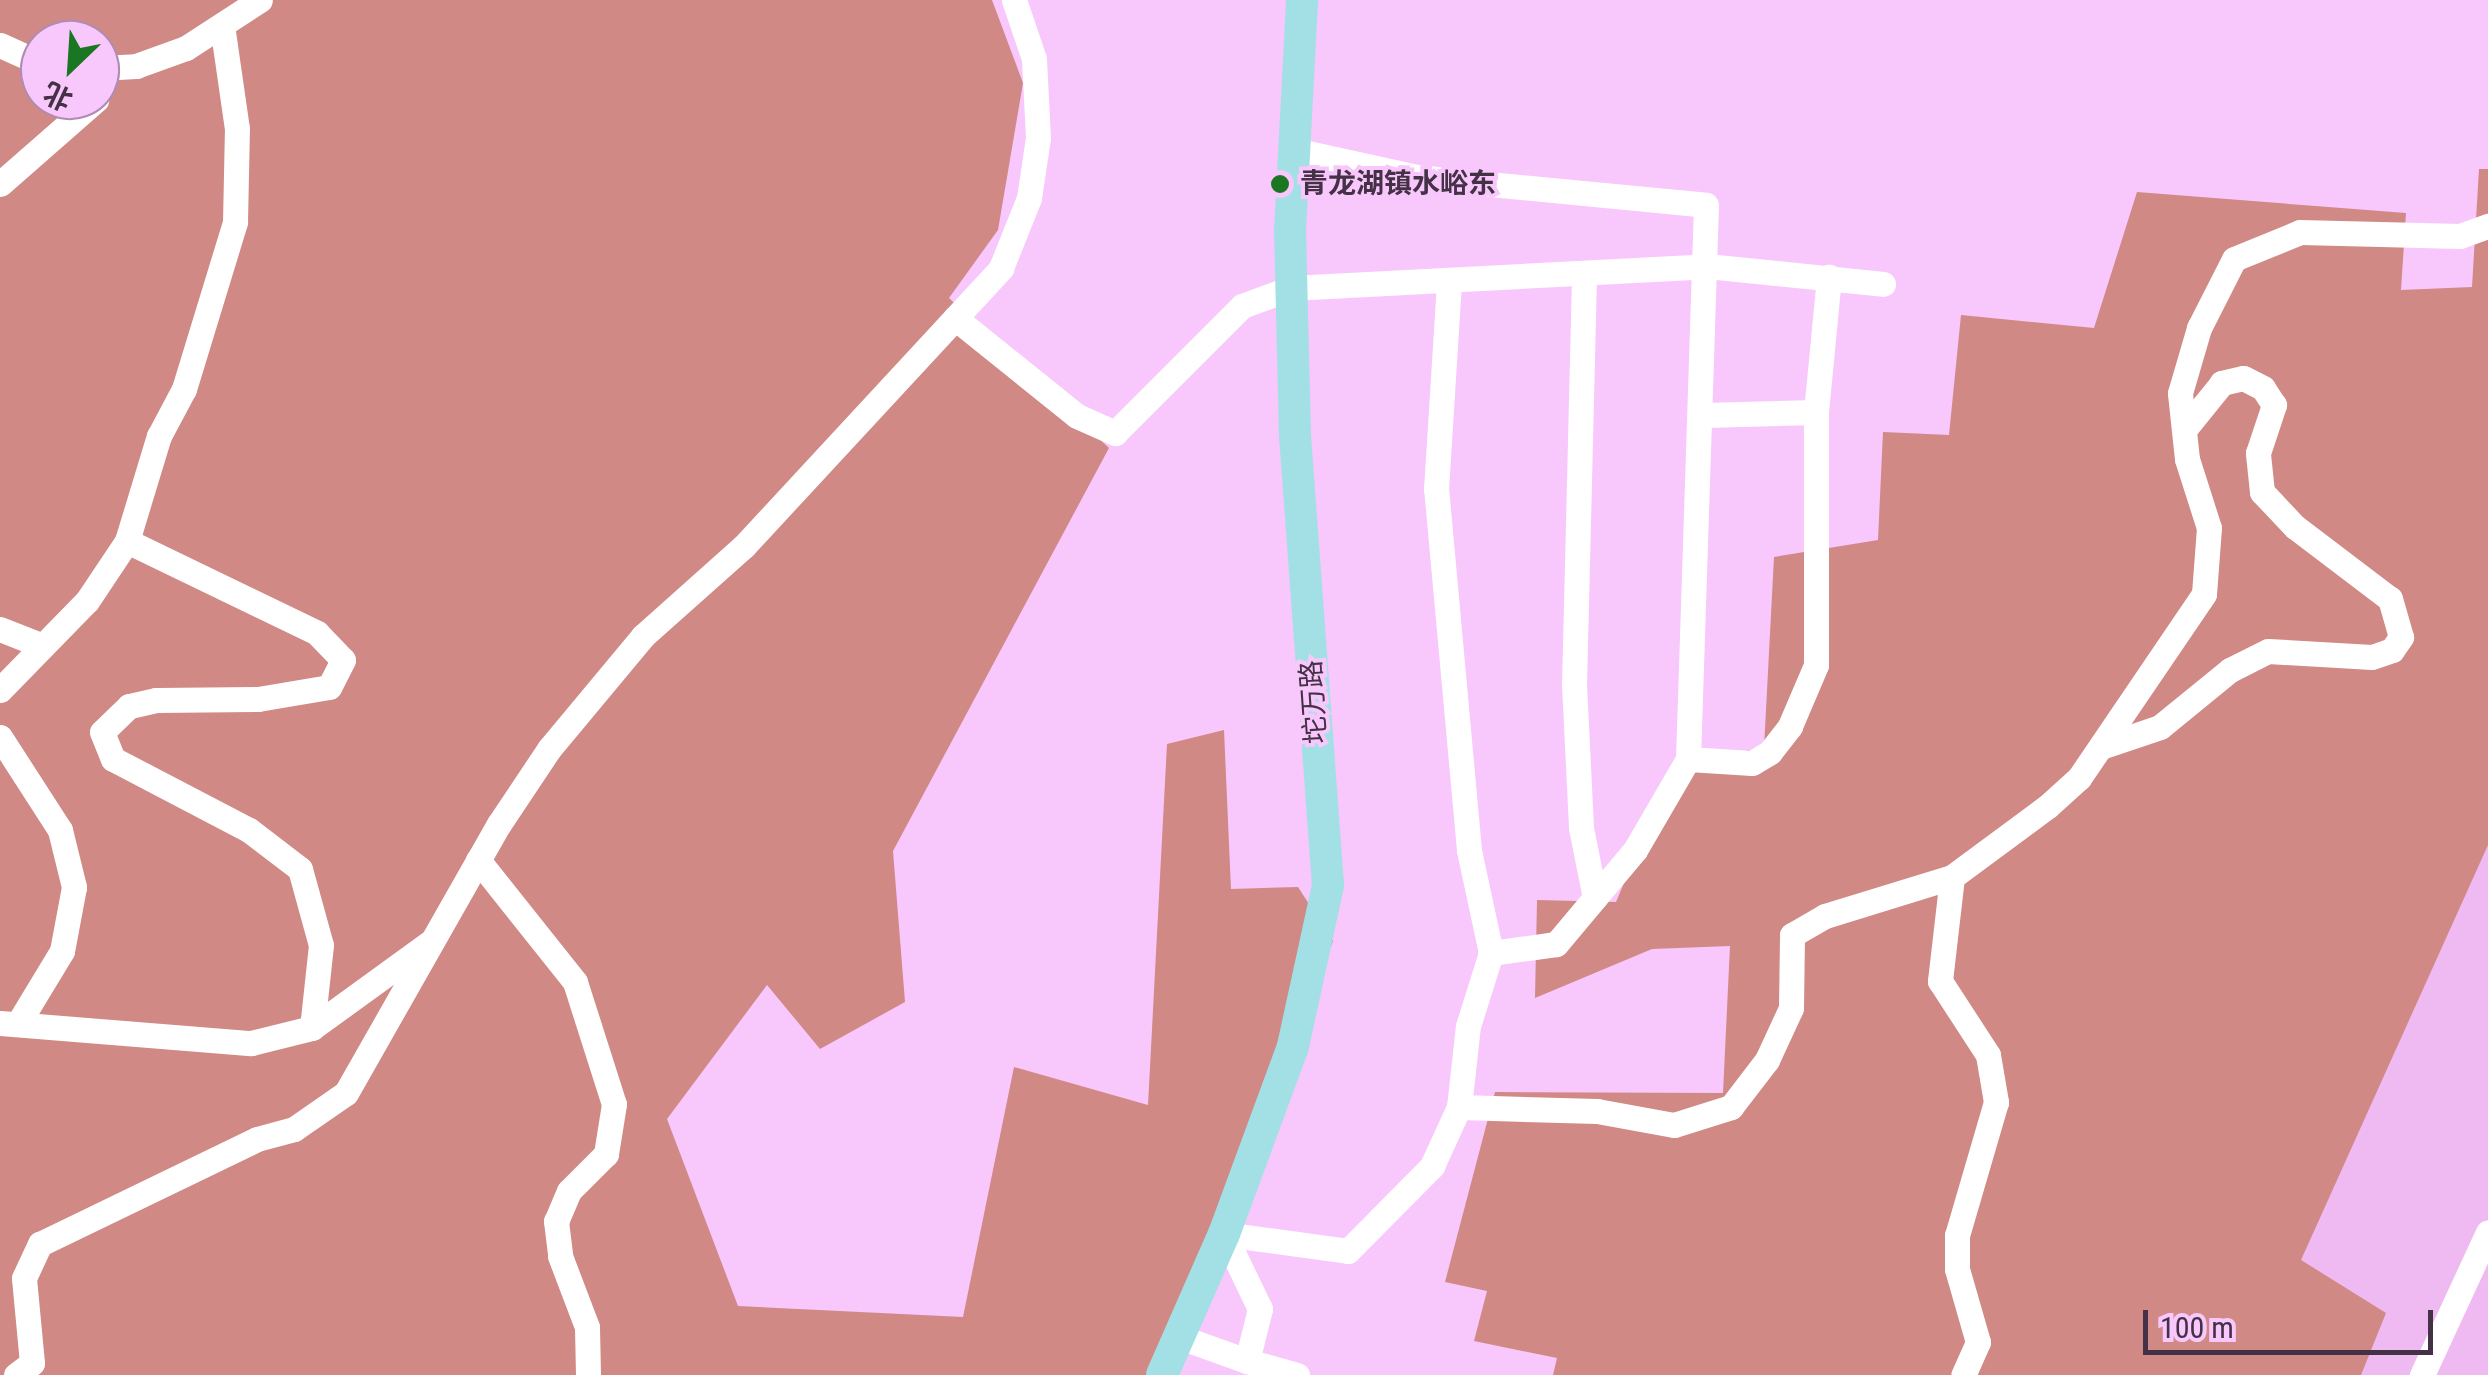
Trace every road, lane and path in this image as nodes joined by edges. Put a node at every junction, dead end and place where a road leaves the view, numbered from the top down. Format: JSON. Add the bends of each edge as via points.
{"nodes":[{"id":1,"x":260,"y":0,"type":"edge"},
{"id":2,"x":1014,"y":0,"type":"edge"},
{"id":3,"x":1302,"y":0,"type":"edge"},
{"id":4,"x":222,"y":25,"type":"junction"},
{"id":5,"x":136,"y":66,"type":"junction"},
{"id":6,"x":120,"y":67,"type":"edge"},
{"id":7,"x":120,"y":79,"type":"edge"},
{"id":8,"x":73,"y":120,"type":"edge"},
{"id":9,"x":1294,"y":150,"type":"junction"},
{"id":10,"x":0,"y":184,"type":"edge"},
{"id":11,"x":2488,"y":226,"type":"edge"},
{"id":12,"x":1708,"y":266,"type":"junction"},
{"id":13,"x":1829,"y":277,"type":"junction"},
{"id":14,"x":1584,"y":278,"type":"junction"},
{"id":15,"x":1449,"y":282,"type":"junction"},
{"id":16,"x":1883,"y":284,"type":"dead end"},
{"id":17,"x":1291,"y":288,"type":"junction"},
{"id":18,"x":955,"y":318,"type":"junction"},
{"id":19,"x":1816,"y":412,"type":"junction"},
{"id":20,"x":1703,"y":415,"type":"junction"},
{"id":21,"x":2184,"y":430,"type":"junction"},
{"id":22,"x":127,"y":540,"type":"junction"},
{"id":23,"x":0,"y":629,"type":"edge"},
{"id":24,"x":43,"y":646,"type":"junction"},
{"id":25,"x":0,"y":690,"type":"edge"},
{"id":26,"x":0,"y":737,"type":"edge"},
{"id":27,"x":2100,"y":747,"type":"junction"},
{"id":28,"x":1688,"y":759,"type":"junction"},
{"id":29,"x":478,"y":860,"type":"junction"},
{"id":30,"x":1952,"y":877,"type":"junction"},
{"id":31,"x":1595,"y":898,"type":"junction"},
{"id":32,"x":432,"y":942,"type":"junction"},
{"id":33,"x":1491,"y":953,"type":"junction"},
{"id":34,"x":10,"y":1023,"type":"edge"},
{"id":35,"x":312,"y":1028,"type":"junction"},
{"id":36,"x":1460,"y":1107,"type":"junction"},
{"id":37,"x":2488,"y":1232,"type":"edge"},
{"id":38,"x":1224,"y":1234,"type":"junction"},
{"id":39,"x":1180,"y":1338,"type":"junction"},
{"id":40,"x":1247,"y":1361,"type":"junction"},
{"id":41,"x":16,"y":1375,"type":"edge"},
{"id":42,"x":588,"y":1375,"type":"edge"},
{"id":43,"x":1162,"y":1375,"type":"edge"},
{"id":44,"x":1297,"y":1375,"type":"edge"},
{"id":45,"x":1963,"y":1375,"type":"edge"},
{"id":46,"x":2422,"y":1375,"type":"edge"}],
"edges":[{"from":1,"to":4,"type":"street"},
{"from":2,"to":18,"type":"street","via":[[1034,58],[1038,138],[1029,198],[1001,268]]},
{"from":3,"to":9,"type":"main road","name":"坨万路"},
{"from":4,"to":5,"type":"street","via":[[186,48]]},
{"from":4,"to":22,"type":"street","via":[[237,128],[236,222]]},
{"from":5,"to":6,"type":"street"},
{"from":5,"to":7,"type":"street"},
{"from":8,"to":10,"type":"street"},
{"from":9,"to":12,"type":"street","via":[[1416,177],[1694,201],[1706,205]]},
{"from":9,"to":17,"type":"main road","name":"坨万路"},
{"from":11,"to":21,"type":"street","via":[[2460,236],[2300,232],[2234,260],[2194,344],[2180,393]]},
{"from":12,"to":13,"type":"street"},
{"from":12,"to":14,"type":"street","via":[[1606,269]]},
{"from":12,"to":20,"type":"street"},
{"from":13,"to":16,"type":"street"},
{"from":13,"to":19,"type":"street"},
{"from":14,"to":15,"type":"street"},
{"from":14,"to":31,"type":"street","via":[[1574,684],[1581,828]]},
{"from":15,"to":17,"type":"street"},
{"from":15,"to":33,"type":"street","via":[[1436,489],[1469,850]]},
{"from":17,"to":18,"type":"street","via":[[1242,306],[1115,434],[1078,416]]},
{"from":17,"to":38,"type":"main road","name":"坨万路","via":[[1298,507],[1328,884],[1304,1009]]},
{"from":18,"to":29,"type":"street","via":[[744,546],[644,636],[549,749]]},
{"from":19,"to":20,"type":"street"},
{"from":19,"to":28,"type":"street","via":[[1816,665],[1790,726],[1770,752],[1752,763]]},
{"from":20,"to":28,"type":"street"},
{"from":21,"to":27,"type":"street","via":[[2209,528],[2204,594]]},
{"from":21,"to":27,"type":"street","via":[[2222,383],[2243,378],[2263,388],[2274,405],[2258,453],[2262,492],[2295,527],[2390,598],[2401,637],[2392,650],[2372,656],[2268,651],[2230,670],[2160,727]]},
{"from":22,"to":24,"type":"street","via":[[87,600]]},
{"from":22,"to":35,"type":"street","via":[[317,633],[343,660],[329,687],[258,699],[156,700],[129,706],[102,732],[113,759],[249,830],[300,869],[322,946]]},
{"from":23,"to":24,"type":"street"},
{"from":24,"to":25,"type":"street"},
{"from":26,"to":34,"type":"street","via":[[60,830],[74,887],[62,951]]},
{"from":27,"to":30,"type":"street","via":[[2048,806]]},
{"from":28,"to":31,"type":"street","via":[[1635,850]]},
{"from":29,"to":32,"type":"street"},
{"from":29,"to":42,"type":"street","via":[[575,982],[614,1104],[606,1154],[569,1191],[556,1220],[560,1256],[588,1328]]},
{"from":30,"to":36,"type":"street","via":[[1825,916],[1792,936],[1791,1008],[1766,1060],[1731,1108],[1674,1125],[1597,1111]]},
{"from":30,"to":45,"type":"street","via":[[1940,982],[1988,1055],[1996,1102],[1957,1235],[1957,1269],[1978,1342]]},
{"from":31,"to":33,"type":"street","via":[[1556,944]]},
{"from":32,"to":35,"type":"street"},
{"from":32,"to":41,"type":"street","via":[[346,1093],[294,1129],[257,1140],[40,1244],[24,1278],[32,1362]]},
{"from":33,"to":36,"type":"street","via":[[1468,1026]]},
{"from":34,"to":35,"type":"street","via":[[250,1043]]},
{"from":36,"to":38,"type":"street","via":[[1432,1166],[1348,1251]]},
{"from":37,"to":46,"type":"street"},
{"from":38,"to":39,"type":"main road","name":"坨万路"},
{"from":38,"to":40,"type":"street","via":[[1260,1309]]},
{"from":39,"to":40,"type":"street"},
{"from":39,"to":43,"type":"main road","name":"坨万路"},
{"from":40,"to":44,"type":"street"}]}
